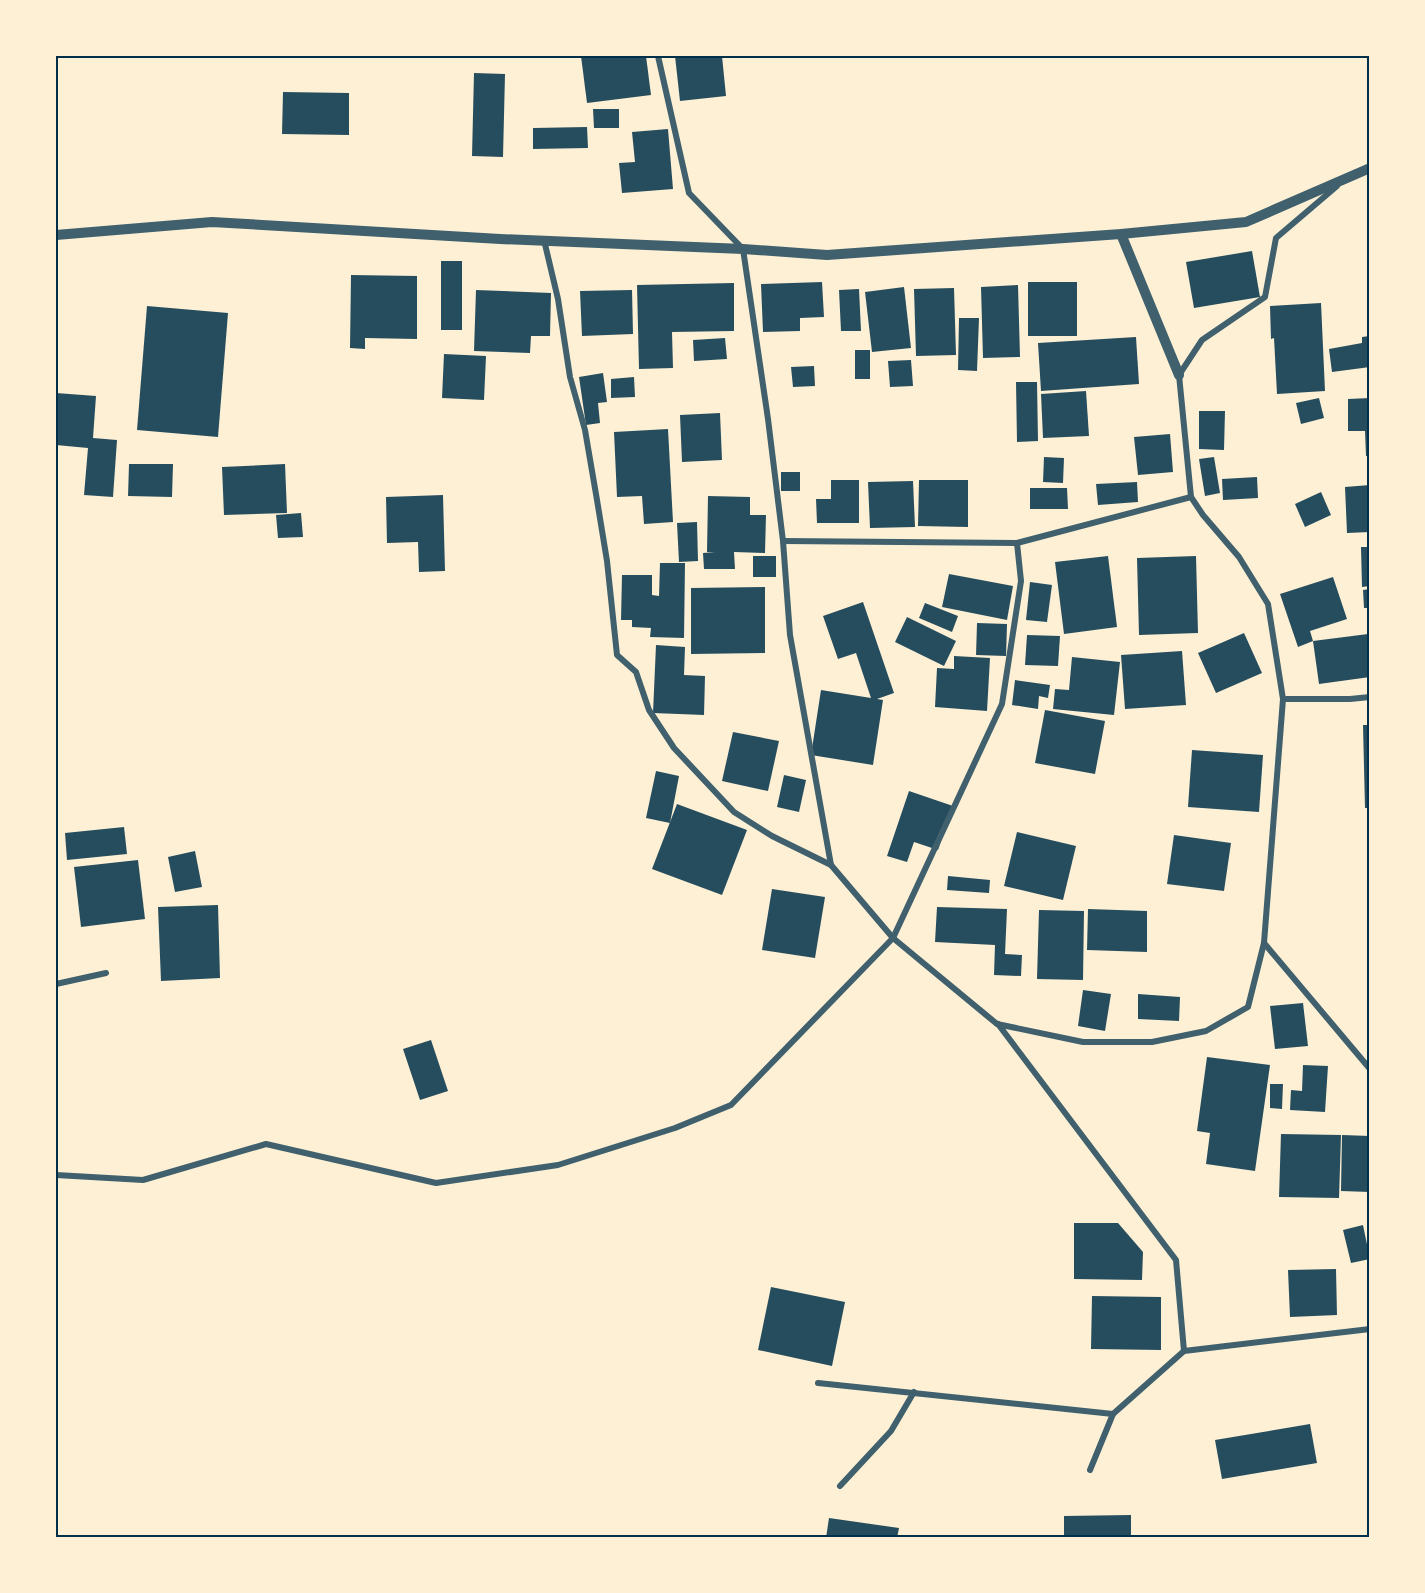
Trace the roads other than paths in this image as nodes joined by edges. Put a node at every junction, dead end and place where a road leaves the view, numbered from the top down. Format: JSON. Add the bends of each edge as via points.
{"nodes":[{"id":1,"x":658,"y":56,"type":"edge"},
{"id":2,"x":1370,"y":168,"type":"edge"},
{"id":3,"x":1344,"y":179,"type":"junction"},
{"id":4,"x":1121,"y":234,"type":"junction"},
{"id":5,"x":56,"y":235,"type":"edge"},
{"id":6,"x":544,"y":240,"type":"junction"},
{"id":7,"x":743,"y":249,"type":"junction"},
{"id":8,"x":1179,"y":375,"type":"junction"},
{"id":9,"x":1191,"y":497,"type":"junction"},
{"id":10,"x":783,"y":541,"type":"junction"},
{"id":11,"x":1017,"y":543,"type":"junction"},
{"id":12,"x":1370,"y":697,"type":"edge"},
{"id":13,"x":1283,"y":699,"type":"junction"},
{"id":14,"x":831,"y":865,"type":"junction"},
{"id":15,"x":893,"y":938,"type":"junction"},
{"id":16,"x":1264,"y":943,"type":"junction"},
{"id":17,"x":106,"y":973,"type":"dead end"},
{"id":18,"x":56,"y":984,"type":"edge"},
{"id":19,"x":997,"y":1024,"type":"junction"},
{"id":20,"x":1370,"y":1069,"type":"edge"},
{"id":21,"x":56,"y":1175,"type":"edge"},
{"id":22,"x":1370,"y":1329,"type":"edge"},
{"id":23,"x":1184,"y":1351,"type":"junction"},
{"id":24,"x":818,"y":1383,"type":"dead end"},
{"id":25,"x":914,"y":1392,"type":"junction"},
{"id":26,"x":1113,"y":1414,"type":"junction"},
{"id":27,"x":1090,"y":1470,"type":"dead end"},
{"id":28,"x":840,"y":1486,"type":"dead end"}],
"edges":[{"from":1,"to":7,"type":"street","via":[[689,193]]},
{"from":2,"to":3,"type":"street"},
{"from":3,"to":4,"type":"street","via":[[1246,222]]},
{"from":3,"to":8,"type":"street","via":[[1276,238],[1265,297],[1202,340]]},
{"from":4,"to":7,"type":"street","via":[[827,255]]},
{"from":4,"to":8,"type":"street"},
{"from":5,"to":6,"type":"street","via":[[212,222]]},
{"from":6,"to":7,"type":"street"},
{"from":6,"to":14,"type":"street","via":[[570,376],[585,430],[607,561],[617,655],[636,672],[649,710],[674,748],[734,812],[772,837]]},
{"from":7,"to":10,"type":"street"},
{"from":8,"to":9,"type":"street"},
{"from":9,"to":11,"type":"street"},
{"from":9,"to":13,"type":"street","via":[[1239,557],[1268,604]]},
{"from":10,"to":11,"type":"street"},
{"from":10,"to":14,"type":"street","via":[[790,635]]},
{"from":11,"to":15,"type":"street","via":[[1021,581],[1002,704]]},
{"from":12,"to":13,"type":"street"},
{"from":13,"to":16,"type":"street"},
{"from":14,"to":15,"type":"street"},
{"from":15,"to":19,"type":"street"},
{"from":15,"to":21,"type":"street","via":[[732,1105],[675,1128],[558,1165],[436,1183],[266,1144],[143,1180]]},
{"from":16,"to":19,"type":"street","via":[[1248,1007],[1206,1031],[1152,1042],[1083,1042]]},
{"from":16,"to":20,"type":"street"},
{"from":17,"to":18,"type":"street"},
{"from":19,"to":23,"type":"street","via":[[1176,1260]]},
{"from":22,"to":23,"type":"street"},
{"from":23,"to":26,"type":"street"},
{"from":24,"to":25,"type":"street"},
{"from":25,"to":26,"type":"street"},
{"from":25,"to":28,"type":"street","via":[[891,1431]]},
{"from":26,"to":27,"type":"street"}]}
